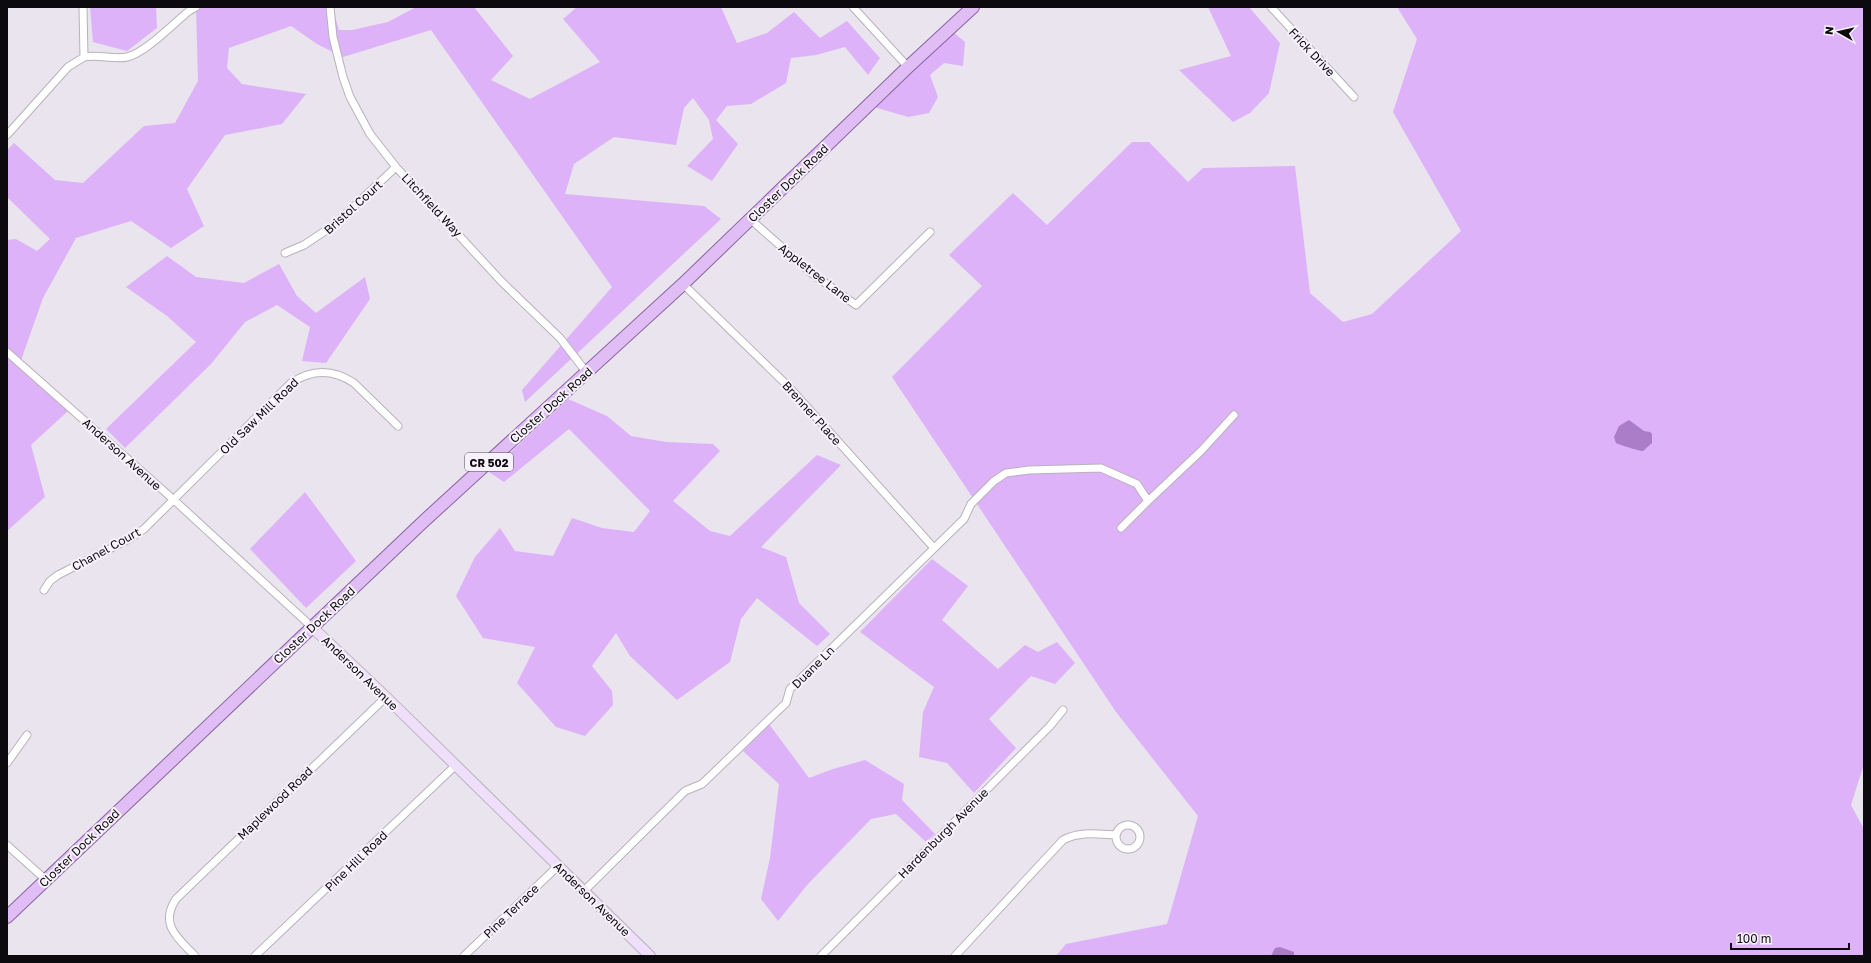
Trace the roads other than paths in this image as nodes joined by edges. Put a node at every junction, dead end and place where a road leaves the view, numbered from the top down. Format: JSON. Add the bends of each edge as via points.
{"nodes":[{"id":1,"x":83,"y":7,"type":"edge"},
{"id":2,"x":196,"y":7,"type":"edge"},
{"id":3,"x":330,"y":7,"type":"edge"},
{"id":4,"x":852,"y":7,"type":"edge"},
{"id":5,"x":973,"y":7,"type":"edge"},
{"id":6,"x":1271,"y":7,"type":"edge"},
{"id":7,"x":84,"y":57,"type":"junction"},
{"id":8,"x":908,"y":67,"type":"junction"},
{"id":9,"x":1354,"y":97,"type":"dead end"},
{"id":10,"x":7,"y":135,"type":"edge"},
{"id":11,"x":396,"y":167,"type":"junction"},
{"id":12,"x":750,"y":219,"type":"junction"},
{"id":13,"x":930,"y":232,"type":"dead end"},
{"id":14,"x":285,"y":253,"type":"dead end"},
{"id":15,"x":683,"y":284,"type":"junction"},
{"id":16,"x":7,"y":352,"type":"edge"},
{"id":17,"x":587,"y":373,"type":"junction"},
{"id":18,"x":1234,"y":415,"type":"dead end"},
{"id":19,"x":398,"y":426,"type":"dead end"},
{"id":20,"x":174,"y":500,"type":"junction"},
{"id":21,"x":1148,"y":501,"type":"junction"},
{"id":22,"x":167,"y":506,"type":"joint"},
{"id":23,"x":1121,"y":528,"type":"dead end"},
{"id":24,"x":934,"y":548,"type":"junction"},
{"id":25,"x":44,"y":590,"type":"dead end"},
{"id":26,"x":312,"y":627,"type":"junction"},
{"id":27,"x":386,"y":697,"type":"junction"},
{"id":28,"x":1063,"y":710,"type":"dead end"},
{"id":29,"x":27,"y":735,"type":"dead end"},
{"id":30,"x":7,"y":763,"type":"edge"},
{"id":31,"x":456,"y":765,"type":"junction"},
{"id":32,"x":1116,"y":835,"type":"dead end"},
{"id":33,"x":7,"y":845,"type":"edge"},
{"id":34,"x":558,"y":866,"type":"junction"},
{"id":35,"x":46,"y":880,"type":"junction"},
{"id":36,"x":584,"y":890,"type":"junction"},
{"id":37,"x":7,"y":917,"type":"edge"},
{"id":38,"x":194,"y":956,"type":"edge"},
{"id":39,"x":256,"y":956,"type":"edge"},
{"id":40,"x":464,"y":956,"type":"edge"},
{"id":41,"x":650,"y":956,"type":"edge"},
{"id":42,"x":821,"y":956,"type":"edge"},
{"id":43,"x":955,"y":956,"type":"edge"}],
"edges":[{"from":1,"to":7,"type":"street"},
{"from":2,"to":7,"type":"street","via":[[137,54],[120,58],[96,55]]},
{"from":3,"to":11,"type":"street","name":"Litchfield Way","via":[[337,57],[350,97],[370,134]]},
{"from":4,"to":8,"type":"street"},
{"from":5,"to":8,"type":"main road","name":"Closter Dock Road","number":"CR 502"},
{"from":6,"to":9,"type":"street","name":"Frick Drive"},
{"from":7,"to":10,"type":"street","via":[[68,66]]},
{"from":8,"to":12,"type":"main road","name":"Closter Dock Road","number":"CR 502"},
{"from":11,"to":14,"type":"street","name":"Bristol Court","via":[[325,232]]},
{"from":11,"to":17,"type":"street","name":"Litchfield Way","via":[[502,281],[560,338]]},
{"from":12,"to":13,"type":"street","name":"Appletree Lane","via":[[810,272],[856,305]]},
{"from":12,"to":15,"type":"main road","name":"Closter Dock Road","number":"CR 502"},
{"from":15,"to":17,"type":"main road","name":"Closter Dock Road","number":"CR 502"},
{"from":15,"to":24,"type":"street","name":"Brenner Place","via":[[789,387]]},
{"from":16,"to":20,"type":"street","name":"Anderson Avenue"},
{"from":17,"to":26,"type":"main road","name":"Closter Dock Road","number":"CR 502"},
{"from":18,"to":21,"type":"street","via":[[1201,451]]},
{"from":19,"to":20,"type":"street","name":"Old Saw Mill Road","via":[[346,377],[327,372],[308,374],[290,383]]},
{"from":20,"to":22,"type":"street","name":"Old Saw Mill Road"},
{"from":20,"to":26,"type":"street","name":"Anderson Avenue"},
{"from":21,"to":23,"type":"street"},
{"from":21,"to":24,"type":"street","name":"Duane Ln","via":[[1137,484],[1101,468],[1006,473],[971,504],[964,519]]},
{"from":22,"to":25,"type":"street","name":"Chanel Court","via":[[134,536],[58,575]]},
{"from":24,"to":36,"type":"street","name":"Duane Ln","via":[[790,689],[786,703],[702,784],[685,791]]},
{"from":26,"to":27,"type":"main road","name":"Anderson Avenue"},
{"from":26,"to":35,"type":"main road","name":"Closter Dock Road","number":"CR 502"},
{"from":27,"to":31,"type":"main road","name":"Anderson Avenue"},
{"from":27,"to":38,"type":"street","name":"Maplewood Road","via":[[176,899],[169,913],[169,922],[175,935]]},
{"from":28,"to":42,"type":"street","name":"Hardenburgh Avenue"},
{"from":29,"to":30,"type":"street"},
{"from":31,"to":34,"type":"main road","name":"Anderson Avenue"},
{"from":31,"to":39,"type":"street","name":"Pine Hill Road"},
{"from":32,"to":43,"type":"street","via":[[1084,833],[1063,840]]},
{"from":33,"to":35,"type":"street"},
{"from":34,"to":36,"type":"main road","name":"Anderson Avenue"},
{"from":34,"to":40,"type":"street","name":"Pine Terrace"},
{"from":35,"to":37,"type":"main road","name":"Closter Dock Road","number":"CR 502"},
{"from":36,"to":41,"type":"main road","name":"Anderson Avenue"}]}
